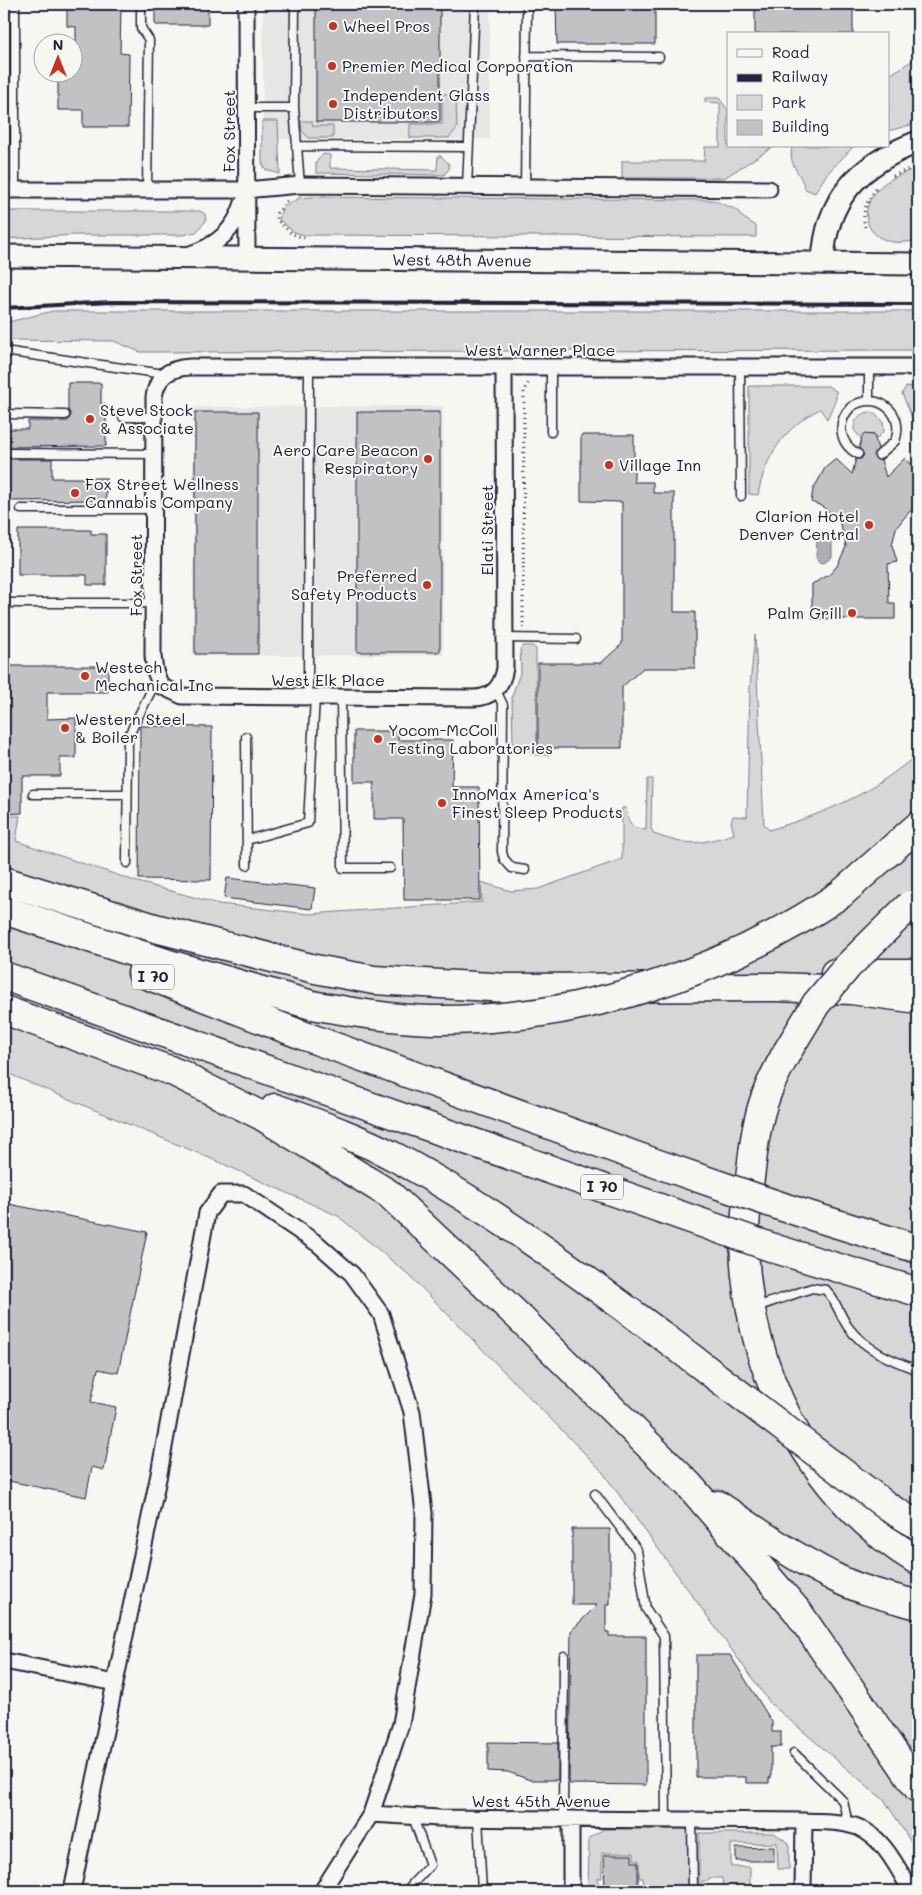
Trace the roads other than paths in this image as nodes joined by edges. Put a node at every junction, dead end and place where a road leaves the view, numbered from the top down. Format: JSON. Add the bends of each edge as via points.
{"nodes":[{"id":1,"x":14,"y":4,"type":"edge"},
{"id":2,"x":141,"y":4,"type":"edge"},
{"id":3,"x":246,"y":4,"type":"edge"},
{"id":4,"x":295,"y":4,"type":"edge"},
{"id":5,"x":475,"y":4,"type":"edge"},
{"id":6,"x":527,"y":4,"type":"edge"},
{"id":7,"x":526,"y":56,"type":"junction"},
{"id":8,"x":659,"y":57,"type":"dead end"},
{"id":9,"x":246,"y":108,"type":"junction"},
{"id":10,"x":294,"y":108,"type":"junction"},
{"id":11,"x":918,"y":142,"type":"edge"},
{"id":12,"x":296,"y":146,"type":"junction"},
{"id":13,"x":468,"y":147,"type":"junction"},
{"id":14,"x":300,"y":185,"type":"junction"},
{"id":15,"x":467,"y":186,"type":"junction"},
{"id":16,"x":524,"y":187,"type":"junction"},
{"id":17,"x":769,"y":189,"type":"dead end"},
{"id":18,"x":10,"y":190,"type":"edge"},
{"id":19,"x":148,"y":190,"type":"junction"},
{"id":20,"x":246,"y":190,"type":"junction"},
{"id":21,"x":4,"y":256,"type":"edge"},
{"id":22,"x":177,"y":258,"type":"junction"},
{"id":23,"x":247,"y":258,"type":"junction"},
{"id":24,"x":823,"y":263,"type":"junction"},
{"id":25,"x":918,"y":264,"type":"edge"},
{"id":26,"x":4,"y":351,"type":"edge"},
{"id":27,"x":309,"y":367,"type":"junction"},
{"id":28,"x":504,"y":367,"type":"junction"},
{"id":29,"x":550,"y":367,"type":"junction"},
{"id":30,"x":740,"y":367,"type":"junction"},
{"id":31,"x":869,"y":367,"type":"junction"},
{"id":32,"x":918,"y":367,"type":"edge"},
{"id":33,"x":164,"y":374,"type":"junction"},
{"id":34,"x":869,"y":400,"type":"junction"},
{"id":35,"x":4,"y":414,"type":"edge"},
{"id":36,"x":65,"y":415,"type":"dead end"},
{"id":37,"x":123,"y":417,"type":"dead end"},
{"id":38,"x":154,"y":417,"type":"junction"},
{"id":39,"x":551,"y":432,"type":"dead end"},
{"id":40,"x":4,"y":453,"type":"edge"},
{"id":41,"x":154,"y":454,"type":"junction"},
{"id":42,"x":858,"y":454,"type":"dead end"},
{"id":43,"x":880,"y":455,"type":"dead end"},
{"id":44,"x":741,"y":496,"type":"dead end"},
{"id":45,"x":21,"y":509,"type":"dead end"},
{"id":46,"x":154,"y":509,"type":"junction"},
{"id":47,"x":4,"y":603,"type":"edge"},
{"id":48,"x":153,"y":603,"type":"junction"},
{"id":49,"x":505,"y":638,"type":"junction"},
{"id":50,"x":576,"y":639,"type":"dead end"},
{"id":51,"x":159,"y":683,"type":"junction"},
{"id":52,"x":496,"y":690,"type":"junction"},
{"id":53,"x":312,"y":697,"type":"junction"},
{"id":54,"x":341,"y":697,"type":"junction"},
{"id":55,"x":246,"y":738,"type":"dead end"},
{"id":56,"x":33,"y":794,"type":"dead end"},
{"id":57,"x":127,"y":794,"type":"junction"},
{"id":58,"x":918,"y":826,"type":"edge"},
{"id":59,"x":246,"y":840,"type":"junction"},
{"id":60,"x":127,"y":863,"type":"dead end"},
{"id":61,"x":246,"y":864,"type":"dead end"},
{"id":62,"x":390,"y":868,"type":"dead end"},
{"id":63,"x":524,"y":870,"type":"dead end"},
{"id":64,"x":4,"y":881,"type":"edge"},
{"id":65,"x":914,"y":901,"type":"edge"},
{"id":66,"x":4,"y":910,"type":"edge"},
{"id":67,"x":4,"y":920,"type":"edge"},
{"id":68,"x":918,"y":973,"type":"edge"},
{"id":69,"x":4,"y":976,"type":"edge"},
{"id":70,"x":586,"y":986,"type":"junction"},
{"id":71,"x":918,"y":999,"type":"edge"},
{"id":72,"x":4,"y":1010,"type":"edge"},
{"id":73,"x":168,"y":1069,"type":"junction"},
{"id":74,"x":918,"y":1249,"type":"edge"},
{"id":75,"x":918,"y":1292,"type":"edge"},
{"id":76,"x":752,"y":1308,"type":"junction"},
{"id":77,"x":918,"y":1370,"type":"edge"},
{"id":78,"x":690,"y":1486,"type":"junction"},
{"id":79,"x":595,"y":1494,"type":"dead end"},
{"id":80,"x":918,"y":1525,"type":"edge"},
{"id":81,"x":918,"y":1560,"type":"edge"},
{"id":82,"x":918,"y":1606,"type":"edge"},
{"id":83,"x":564,"y":1656,"type":"dead end"},
{"id":84,"x":4,"y":1661,"type":"edge"},
{"id":85,"x":115,"y":1683,"type":"junction"},
{"id":86,"x":794,"y":1753,"type":"dead end"},
{"id":87,"x":918,"y":1788,"type":"edge"},
{"id":88,"x":371,"y":1814,"type":"junction"},
{"id":89,"x":413,"y":1816,"type":"junction"},
{"id":90,"x":478,"y":1818,"type":"junction"},
{"id":91,"x":567,"y":1819,"type":"junction"},
{"id":92,"x":666,"y":1820,"type":"junction"},
{"id":93,"x":692,"y":1820,"type":"junction"},
{"id":94,"x":804,"y":1821,"type":"junction"},
{"id":95,"x":848,"y":1824,"type":"junction"},
{"id":96,"x":907,"y":1887,"type":"edge"},
{"id":97,"x":72,"y":1891,"type":"edge"},
{"id":98,"x":322,"y":1891,"type":"edge"},
{"id":99,"x":406,"y":1891,"type":"edge"},
{"id":100,"x":482,"y":1891,"type":"edge"},
{"id":101,"x":571,"y":1891,"type":"edge"},
{"id":102,"x":693,"y":1891,"type":"edge"},
{"id":103,"x":803,"y":1891,"type":"edge"}],
"edges":[{"from":1,"to":18,"type":"lane"},
{"from":2,"to":19,"type":"lane","via":[[141,28],[148,40]]},
{"from":3,"to":9,"type":"street","name":"Fox Street"},
{"from":4,"to":10,"type":"lane"},
{"from":5,"to":13,"type":"lane"},
{"from":6,"to":7,"type":"lane"},
{"from":7,"to":8,"type":"lane"},
{"from":7,"to":16,"type":"lane"},
{"from":9,"to":10,"type":"lane"},
{"from":9,"to":20,"type":"street","name":"Fox Street"},
{"from":10,"to":12,"type":"lane"},
{"from":11,"to":24,"type":"street","via":[[868,166],[844,191],[829,223]]},
{"from":12,"to":13,"type":"lane"},
{"from":12,"to":14,"type":"lane"},
{"from":13,"to":15,"type":"lane"},
{"from":14,"to":15,"type":"street"},
{"from":14,"to":20,"type":"street"},
{"from":15,"to":16,"type":"street"},
{"from":16,"to":17,"type":"street"},
{"from":18,"to":19,"type":"street"},
{"from":19,"to":20,"type":"street"},
{"from":20,"to":22,"type":"street","via":[[238,218],[223,238],[203,250]]},
{"from":20,"to":23,"type":"street","name":"Fox Street"},
{"from":21,"to":22,"type":"street","name":"West 48th Avenue"},
{"from":22,"to":23,"type":"street","name":"West 48th Avenue"},
{"from":23,"to":24,"type":"street","name":"West 48th Avenue"},
{"from":24,"to":25,"type":"street","name":"West 48th Avenue"},
{"from":26,"to":33,"type":"lane"},
{"from":27,"to":28,"type":"street","name":"West Warner Place"},
{"from":27,"to":33,"type":"street","name":"West Warner Place","via":[[190,367]]},
{"from":27,"to":53,"type":"lane"},
{"from":28,"to":29,"type":"street","name":"West Warner Place"},
{"from":28,"to":49,"type":"street","name":"Elati Street"},
{"from":29,"to":30,"type":"street","name":"West Warner Place"},
{"from":29,"to":39,"type":"lane"},
{"from":30,"to":31,"type":"street","name":"West Warner Place"},
{"from":30,"to":44,"type":"lane"},
{"from":31,"to":32,"type":"street","name":"West Warner Place"},
{"from":31,"to":34,"type":"lane"},
{"from":33,"to":38,"type":"street","name":"Fox Street","via":[[155,389]]},
{"from":34,"to":42,"type":"lane","via":[[850,407],[841,424],[844,441]]},
{"from":34,"to":43,"type":"lane","via":[[885,404],[897,421],[895,441]]},
{"from":35,"to":36,"type":"lane"},
{"from":37,"to":38,"type":"lane"},
{"from":38,"to":41,"type":"street","name":"Fox Street"},
{"from":40,"to":41,"type":"lane"},
{"from":41,"to":46,"type":"street","name":"Fox Street"},
{"from":45,"to":46,"type":"lane"},
{"from":46,"to":48,"type":"street","name":"Fox Street"},
{"from":47,"to":48,"type":"lane"},
{"from":48,"to":51,"type":"street","name":"Fox Street","via":[[153,656]]},
{"from":49,"to":50,"type":"lane"},
{"from":49,"to":52,"type":"street","name":"Elati Street","via":[[504,677]]},
{"from":51,"to":53,"type":"street","name":"West Elk Place","via":[[182,696]]},
{"from":51,"to":57,"type":"lane","via":[[128,738]]},
{"from":52,"to":54,"type":"street","name":"West Elk Place","via":[[481,698]]},
{"from":52,"to":63,"type":"lane","via":[[503,705],[502,852],[512,868]]},
{"from":53,"to":54,"type":"street","name":"West Elk Place"},
{"from":53,"to":59,"type":"lane","via":[[308,823]]},
{"from":54,"to":62,"type":"lane","via":[[343,868]]},
{"from":55,"to":59,"type":"lane"},
{"from":56,"to":57,"type":"lane"},
{"from":57,"to":60,"type":"lane"},
{"from":58,"to":66,"type":"highway","bridge":true,"via":[[841,894],[763,941],[699,970],[602,1000],[513,1016],[432,1020],[312,1005],[172,965]]},
{"from":59,"to":61,"type":"lane"},
{"from":64,"to":70,"type":"highway","via":[[155,928],[315,969],[374,980],[507,988]]},
{"from":65,"to":76,"type":"highway","bridge":true,"via":[[848,966],[816,1004],[767,1092],[757,1126],[748,1191],[746,1276]]},
{"from":67,"to":74,"type":"highway","number":"I 70","bridge":true,"via":[[302,1034],[655,1163]]},
{"from":68,"to":70,"type":"highway","via":[[787,973]]},
{"from":69,"to":75,"type":"highway","number":"I 70","bridge":true,"via":[[779,1250]]},
{"from":70,"to":71,"type":"highway","via":[[777,987],[851,990]]},
{"from":72,"to":73,"type":"highway"},
{"from":73,"to":78,"type":"highway","via":[[262,1116],[389,1194]]},
{"from":73,"to":80,"type":"highway","bridge":true,"via":[[293,1114],[394,1157],[491,1214],[585,1278],[881,1502]]},
{"from":76,"to":77,"type":"lane","via":[[812,1288],[826,1290],[855,1336],[883,1356]]},
{"from":76,"to":81,"type":"highway","via":[[765,1366],[780,1406],[809,1454],[850,1508],[872,1528]]},
{"from":78,"to":82,"type":"highway","via":[[770,1540],[832,1576]]},
{"from":78,"to":87,"type":"highway","via":[[798,1612]]},
{"from":79,"to":92,"type":"lane","via":[[637,1550],[646,1608],[664,1636]]},
{"from":83,"to":91,"type":"lane"},
{"from":84,"to":85,"type":"street"},
{"from":85,"to":88,"type":"street","via":[[159,1474],[207,1213],[221,1194],[244,1194],[318,1244],[352,1274],[381,1314],[412,1412],[424,1513],[422,1594],[401,1724]]},
{"from":85,"to":97,"type":"street"},
{"from":86,"to":95,"type":"lane","via":[[843,1801]]},
{"from":88,"to":89,"type":"street","name":"West 45th Avenue"},
{"from":88,"to":98,"type":"street"},
{"from":89,"to":90,"type":"street","name":"West 45th Avenue"},
{"from":89,"to":99,"type":"lane","via":[[430,1865]]},
{"from":90,"to":91,"type":"street","name":"West 45th Avenue"},
{"from":90,"to":100,"type":"lane"},
{"from":91,"to":92,"type":"street","name":"West 45th Avenue"},
{"from":91,"to":101,"type":"street"},
{"from":92,"to":93,"type":"street","name":"West 45th Avenue"},
{"from":93,"to":94,"type":"street","name":"West 45th Avenue"},
{"from":93,"to":102,"type":"lane"},
{"from":94,"to":95,"type":"street","name":"West 45th Avenue"},
{"from":94,"to":103,"type":"street"},
{"from":95,"to":96,"type":"street","via":[[869,1833],[889,1853]]}]}
